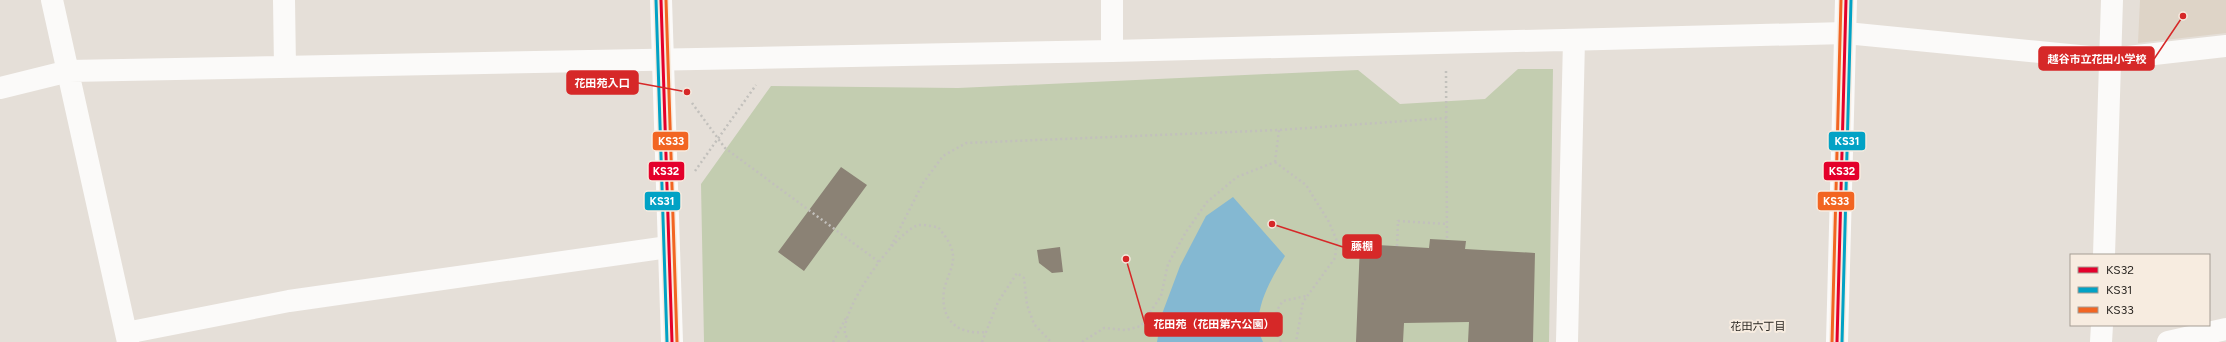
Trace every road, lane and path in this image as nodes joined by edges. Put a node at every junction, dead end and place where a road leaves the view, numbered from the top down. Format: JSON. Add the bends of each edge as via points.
{"nodes":[{"id":1,"x":52,"y":0,"type":"edge"},
{"id":2,"x":284,"y":0,"type":"edge"},
{"id":3,"x":661,"y":0,"type":"edge"},
{"id":4,"x":1112,"y":0,"type":"edge"},
{"id":5,"x":1846,"y":0,"type":"edge"},
{"id":6,"x":2112,"y":0,"type":"edge"},
{"id":7,"x":1846,"y":34,"type":"junction"},
{"id":8,"x":1574,"y":40,"type":"junction"},
{"id":9,"x":2226,"y":46,"type":"edge"},
{"id":10,"x":1112,"y":51,"type":"junction"},
{"id":11,"x":662,"y":58,"type":"junction"},
{"id":12,"x":2110,"y":60,"type":"junction"},
{"id":13,"x":286,"y":67,"type":"junction"},
{"id":14,"x":1446,"y":70,"type":"dead end"},
{"id":15,"x":69,"y":71,"type":"junction"},
{"id":16,"x":758,"y":82,"type":"dead end"},
{"id":17,"x":0,"y":88,"type":"edge"},
{"id":18,"x":691,"y":101,"type":"dead end"},
{"id":19,"x":1447,"y":118,"type":"junction"},
{"id":20,"x":1279,"y":130,"type":"junction"},
{"id":21,"x":717,"y":138,"type":"junction"},
{"id":22,"x":1275,"y":162,"type":"junction"},
{"id":23,"x":692,"y":175,"type":"dead end"},
{"id":24,"x":1447,"y":224,"type":"junction"},
{"id":25,"x":1447,"y":240,"type":"dead end"},
{"id":26,"x":891,"y":246,"type":"junction"},
{"id":27,"x":1397,"y":246,"type":"dead end"},
{"id":28,"x":668,"y":247,"type":"junction"},
{"id":29,"x":2104,"y":254,"type":"edge"},
{"id":30,"x":879,"y":262,"type":"junction"},
{"id":31,"x":1307,"y":296,"type":"junction"},
{"id":32,"x":848,"y":316,"type":"junction"},
{"id":33,"x":2102,"y":326,"type":"edge"},
{"id":34,"x":2226,"y":329,"type":"edge"},
{"id":35,"x":986,"y":332,"type":"junction"},
{"id":36,"x":127,"y":338,"type":"edge"},
{"id":37,"x":672,"y":342,"type":"edge"},
{"id":38,"x":833,"y":342,"type":"edge"},
{"id":39,"x":850,"y":342,"type":"edge"},
{"id":40,"x":982,"y":342,"type":"edge"},
{"id":41,"x":1051,"y":342,"type":"edge"},
{"id":42,"x":1082,"y":342,"type":"edge"},
{"id":43,"x":1281,"y":342,"type":"edge"},
{"id":44,"x":1296,"y":342,"type":"edge"},
{"id":45,"x":1567,"y":342,"type":"edge"},
{"id":46,"x":1837,"y":342,"type":"edge"},
{"id":47,"x":2101,"y":342,"type":"edge"},
{"id":48,"x":2168,"y":342,"type":"edge"}],
"edges":[{"from":1,"to":15,"type":"street"},
{"from":2,"to":13,"type":"street"},
{"from":3,"to":11,"type":"street"},
{"from":4,"to":10,"type":"street"},
{"from":5,"to":7,"type":"street"},
{"from":6,"to":12,"type":"street"},
{"from":7,"to":8,"type":"street"},
{"from":7,"to":12,"type":"street"},
{"from":7,"to":46,"type":"street"},
{"from":8,"to":10,"type":"street"},
{"from":8,"to":45,"type":"street"},
{"from":9,"to":12,"type":"street"},
{"from":10,"to":11,"type":"street"},
{"from":11,"to":13,"type":"street"},
{"from":11,"to":28,"type":"street"},
{"from":12,"to":29,"type":"street"},
{"from":13,"to":15,"type":"street"},
{"from":14,"to":19,"type":"path"},
{"from":15,"to":17,"type":"street"},
{"from":15,"to":36,"type":"street"},
{"from":16,"to":21,"type":"path"},
{"from":18,"to":21,"type":"path"},
{"from":19,"to":20,"type":"path"},
{"from":19,"to":24,"type":"path"},
{"from":20,"to":22,"type":"path"},
{"from":20,"to":26,"type":"path","via":[[966,143],[943,156],[923,182]]},
{"from":21,"to":23,"type":"path"},
{"from":21,"to":30,"type":"path","via":[[725,148]]},
{"from":22,"to":31,"type":"path","via":[[1306,185],[1329,222],[1336,241],[1335,258]]},
{"from":22,"to":42,"type":"path","via":[[1237,177],[1208,202],[1186,232],[1168,264],[1161,296],[1141,326],[1126,330],[1104,328]]},
{"from":24,"to":25,"type":"path"},
{"from":24,"to":27,"type":"path","via":[[1398,221]]},
{"from":26,"to":30,"type":"path"},
{"from":26,"to":35,"type":"path","via":[[903,234],[918,225],[938,227],[949,241],[953,259],[944,290],[944,306],[948,319],[972,334]]},
{"from":28,"to":36,"type":"street","via":[[288,301]]},
{"from":28,"to":37,"type":"street"},
{"from":30,"to":32,"type":"path"},
{"from":31,"to":43,"type":"path","via":[[1283,301],[1276,309],[1274,331]]},
{"from":31,"to":44,"type":"path","via":[[1302,302]]},
{"from":32,"to":38,"type":"path"},
{"from":32,"to":39,"type":"path","via":[[845,334]]},
{"from":33,"to":47,"type":"street"},
{"from":34,"to":48,"type":"street"},
{"from":35,"to":40,"type":"path"},
{"from":35,"to":41,"type":"path","via":[[998,302],[1017,273],[1024,278],[1027,305],[1034,324]]}]}
